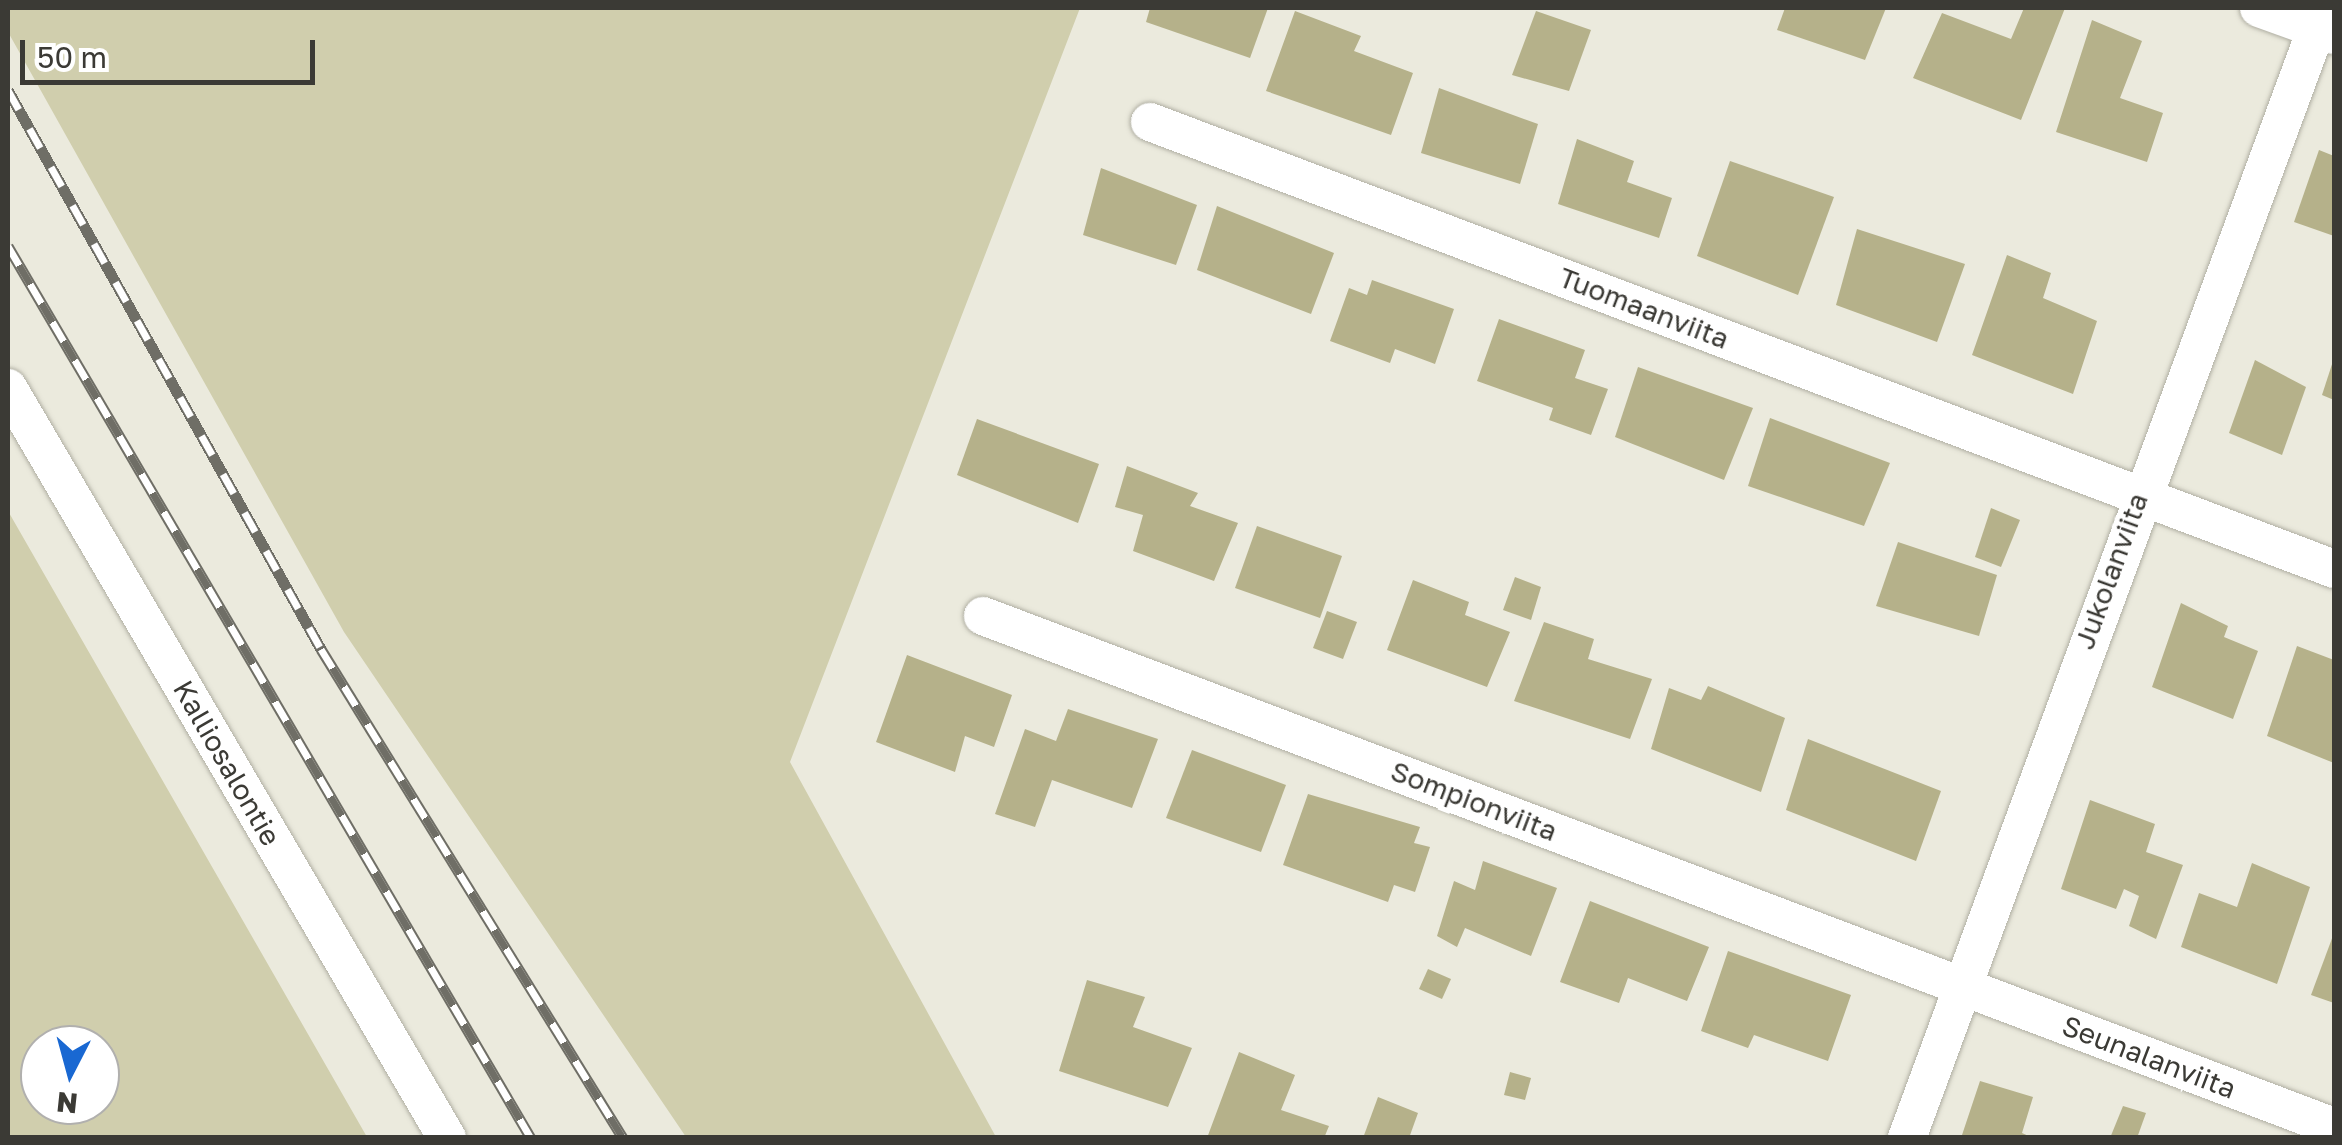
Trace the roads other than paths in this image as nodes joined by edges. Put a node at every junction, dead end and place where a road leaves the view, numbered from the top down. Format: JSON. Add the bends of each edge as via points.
{"nodes":[{"id":1,"x":2259,"y":8,"type":"edge"},
{"id":2,"x":2325,"y":24,"type":"edge"},
{"id":3,"x":1150,"y":122,"type":"dead end"},
{"id":4,"x":8,"y":388,"type":"edge"},
{"id":5,"x":2138,"y":494,"type":"junction"},
{"id":6,"x":2334,"y":569,"type":"edge"},
{"id":7,"x":983,"y":616,"type":"dead end"},
{"id":8,"x":1964,"y":988,"type":"junction"},
{"id":9,"x":2334,"y":1128,"type":"edge"},
{"id":10,"x":448,"y":1138,"type":"edge"},
{"id":11,"x":1907,"y":1138,"type":"edge"}],
"edges":[{"from":1,"to":2,"type":"street"},
{"from":2,"to":5,"type":"street","name":"Jukolanviita"},
{"from":3,"to":5,"type":"street","name":"Tuomaanviita"},
{"from":4,"to":10,"type":"street","name":"Kalliosalontie"},
{"from":5,"to":6,"type":"street","name":"Tuomaanviita"},
{"from":5,"to":8,"type":"street","name":"Jukolanviita"},
{"from":7,"to":8,"type":"street","name":"Sompionviita"},
{"from":8,"to":9,"type":"street","name":"Seunalanviita"},
{"from":8,"to":11,"type":"street","name":"Jukolanviita"}]}
